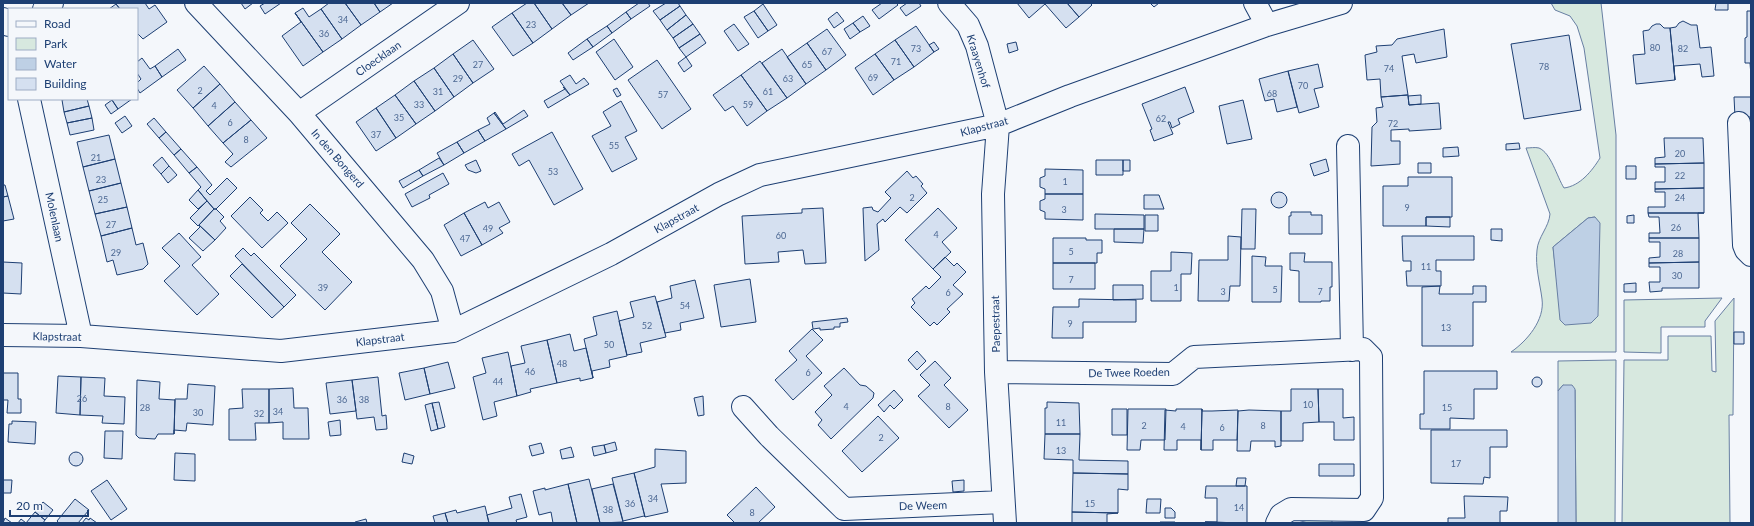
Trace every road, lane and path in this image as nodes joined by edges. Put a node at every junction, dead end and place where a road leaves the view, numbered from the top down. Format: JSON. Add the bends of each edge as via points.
{"nodes":[{"id":1,"x":196,"y":3,"type":"edge"},
{"id":2,"x":458,"y":3,"type":"edge"},
{"id":3,"x":949,"y":3,"type":"edge"},
{"id":4,"x":1256,"y":3,"type":"edge"},
{"id":5,"x":1341,"y":3,"type":"edge"},
{"id":6,"x":1267,"y":25,"type":"junction"},
{"id":7,"x":29,"y":100,"type":"edge"},
{"id":8,"x":299,"y":113,"type":"junction"},
{"id":9,"x":1739,"y":123,"type":"dead end"},
{"id":10,"x":998,"y":125,"type":"junction"},
{"id":11,"x":1348,"y":146,"type":"dead end"},
{"id":12,"x":1751,"y":254,"type":"edge"},
{"id":13,"x":453,"y":331,"type":"junction"},
{"id":14,"x":3,"y":335,"type":"edge"},
{"id":15,"x":81,"y":336,"type":"junction"},
{"id":16,"x":1352,"y":350,"type":"junction"},
{"id":17,"x":996,"y":372,"type":"junction"},
{"id":18,"x":742,"y":408,"type":"dead end"},
{"id":19,"x":1004,"y":512,"type":"edge"},
{"id":20,"x":843,"y":516,"type":"edge"},
{"id":21,"x":1277,"y":523,"type":"edge"}],
"edges":[{"from":1,"to":8,"type":"street","name":"In den Bongerd"},
{"from":2,"to":8,"type":"street","name":"Cloecklaan"},
{"from":3,"to":10,"type":"street","name":"Kraayenhof","via":[[968,25],[977,46]]},
{"from":4,"to":6,"type":"street"},
{"from":5,"to":6,"type":"street","name":"Klapstraat"},
{"from":6,"to":10,"type":"street","name":"Klapstraat","via":[[1070,96]]},
{"from":7,"to":15,"type":"street","name":"Molenlaan"},
{"from":8,"to":13,"type":"street","name":"In den Bongerd","via":[[423,260],[442,291]]},
{"from":9,"to":12,"type":"street","via":[[1744,244]]},
{"from":10,"to":13,"type":"street","name":"Klapstraat","via":[[760,175],[719,194],[611,254]]},
{"from":10,"to":17,"type":"street","name":"Paepestraat","via":[[993,194]]},
{"from":11,"to":16,"type":"street"},
{"from":13,"to":15,"type":"street","name":"Klapstraat","via":[[281,351]]},
{"from":14,"to":15,"type":"street","name":"Klapstraat"},
{"from":16,"to":17,"type":"street","name":"De Twee Roeden","via":[[1194,357],[1173,374]]},
{"from":16,"to":21,"type":"street","name":"De Twee Roeden","via":[[1363,350],[1371,357],[1372,498],[1364,510],[1291,509],[1281,515]]},
{"from":17,"to":19,"type":"street","name":"Paepestraat"},
{"from":18,"to":20,"type":"street","name":"De Weem"},
{"from":19,"to":20,"type":"street","name":"De Weem"}]}
